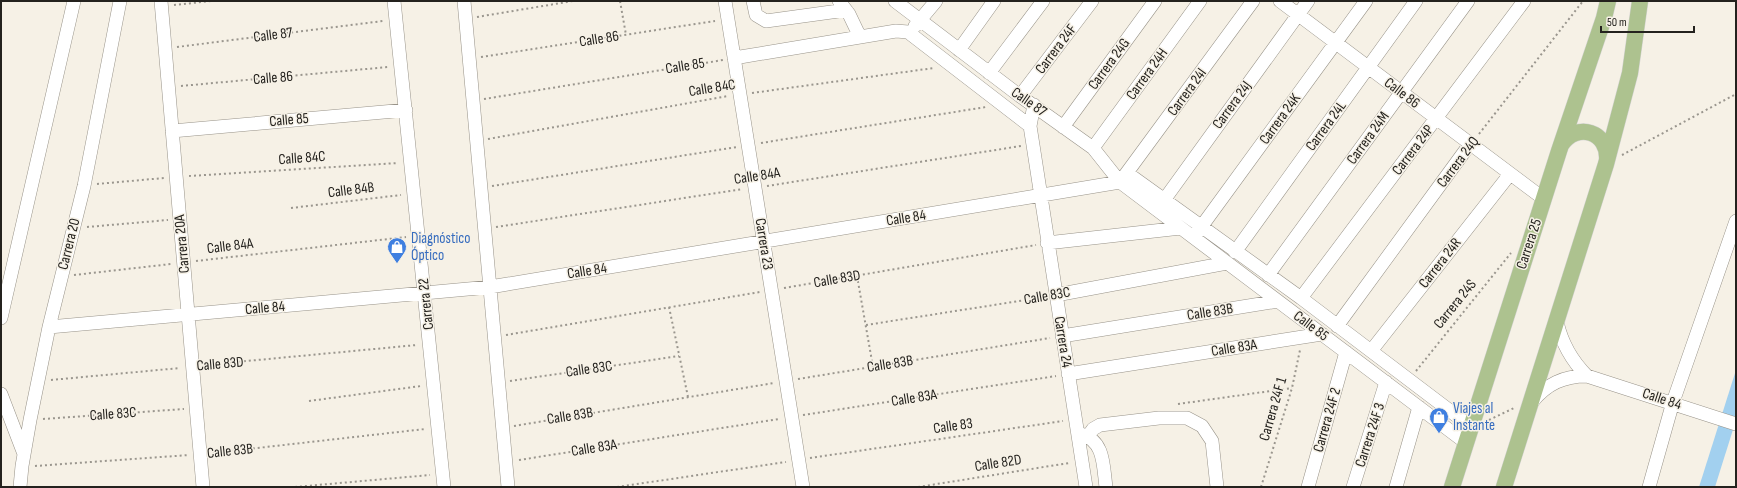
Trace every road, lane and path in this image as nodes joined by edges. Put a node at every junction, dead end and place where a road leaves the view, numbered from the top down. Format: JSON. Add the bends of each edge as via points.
{"nodes":[{"id":1,"x":74,"y":1,"type":"edge"},
{"id":2,"x":120,"y":1,"type":"edge"},
{"id":3,"x":211,"y":1,"type":"edge"},
{"id":4,"x":394,"y":1,"type":"edge"},
{"id":5,"x":464,"y":1,"type":"edge"},
{"id":6,"x":573,"y":1,"type":"edge"},
{"id":7,"x":620,"y":1,"type":"edge"},
{"id":8,"x":725,"y":1,"type":"edge"},
{"id":9,"x":753,"y":1,"type":"edge"},
{"id":10,"x":895,"y":1,"type":"edge"},
{"id":11,"x":936,"y":1,"type":"edge"},
{"id":12,"x":994,"y":1,"type":"edge"},
{"id":13,"x":1043,"y":1,"type":"edge"},
{"id":14,"x":1092,"y":1,"type":"edge"},
{"id":15,"x":1155,"y":1,"type":"edge"},
{"id":16,"x":1200,"y":1,"type":"edge"},
{"id":17,"x":1253,"y":1,"type":"edge"},
{"id":18,"x":1280,"y":1,"type":"edge"},
{"id":19,"x":1308,"y":1,"type":"edge"},
{"id":20,"x":1366,"y":1,"type":"edge"},
{"id":21,"x":1416,"y":1,"type":"edge"},
{"id":22,"x":1468,"y":1,"type":"edge"},
{"id":23,"x":1524,"y":1,"type":"edge"},
{"id":24,"x":1583,"y":1,"type":"edge"},
{"id":25,"x":1608,"y":1,"type":"edge"},
{"id":26,"x":1640,"y":1,"type":"edge"},
{"id":27,"x":161,"y":4,"type":"edge"},
{"id":28,"x":842,"y":5,"type":"edge"},
{"id":29,"x":1298,"y":15,"type":"junction"},
{"id":30,"x":466,"y":19,"type":"junction"},
{"id":31,"x":728,"y":20,"type":"junction"},
{"id":32,"x":921,"y":20,"type":"junction"},
{"id":33,"x":381,"y":21,"type":"dead end"},
{"id":34,"x":902,"y":31,"type":"junction"},
{"id":35,"x":626,"y":35,"type":"junction"},
{"id":36,"x":860,"y":37,"type":"junction"},
{"id":37,"x":1336,"y":43,"type":"junction"},
{"id":38,"x":165,"y":49,"type":"junction"},
{"id":39,"x":959,"y":50,"type":"junction"},
{"id":40,"x":734,"y":58,"type":"junction"},
{"id":41,"x":470,"y":59,"type":"junction"},
{"id":42,"x":952,"y":65,"type":"junction"},
{"id":43,"x":401,"y":66,"type":"junction"},
{"id":44,"x":1369,"y":68,"type":"junction"},
{"id":45,"x":989,"y":73,"type":"junction"},
{"id":46,"x":168,"y":88,"type":"junction"},
{"id":47,"x":1402,"y":93,"type":"junction"},
{"id":48,"x":740,"y":94,"type":"junction"},
{"id":49,"x":1736,"y":94,"type":"edge"},
{"id":50,"x":1020,"y":96,"type":"junction"},
{"id":51,"x":473,"y":101,"type":"junction"},
{"id":52,"x":1034,"y":105,"type":"junction"},
{"id":53,"x":406,"y":110,"type":"junction"},
{"id":54,"x":1436,"y":118,"type":"junction"},
{"id":55,"x":1030,"y":126,"type":"junction"},
{"id":56,"x":1063,"y":127,"type":"junction"},
{"id":57,"x":172,"y":131,"type":"junction"},
{"id":58,"x":477,"y":140,"type":"junction"},
{"id":59,"x":1470,"y":144,"type":"junction"},
{"id":60,"x":1032,"y":145,"type":"junction"},
{"id":61,"x":1093,"y":148,"type":"junction"},
{"id":62,"x":1559,"y":151,"type":"junction"},
{"id":63,"x":411,"y":162,"type":"junction"},
{"id":64,"x":1606,"y":164,"type":"junction"},
{"id":65,"x":1510,"y":174,"type":"junction"},
{"id":66,"x":194,"y":176,"type":"dead end"},
{"id":67,"x":176,"y":177,"type":"junction"},
{"id":68,"x":1124,"y":178,"type":"junction"},
{"id":69,"x":84,"y":186,"type":"junction"},
{"id":70,"x":755,"y":188,"type":"junction"},
{"id":71,"x":414,"y":194,"type":"junction"},
{"id":72,"x":1040,"y":196,"type":"junction"},
{"id":73,"x":1544,"y":199,"type":"junction"},
{"id":74,"x":1160,"y":205,"type":"junction"},
{"id":75,"x":291,"y":208,"type":"dead end"},
{"id":76,"x":179,"y":219,"type":"junction"},
{"id":77,"x":1736,"y":221,"type":"edge"},
{"id":78,"x":1181,"y":228,"type":"junction"},
{"id":79,"x":73,"y":229,"type":"junction"},
{"id":80,"x":485,"y":229,"type":"junction"},
{"id":81,"x":1197,"y":232,"type":"junction"},
{"id":82,"x":401,"y":237,"type":"dead end"},
{"id":83,"x":764,"y":242,"type":"junction"},
{"id":84,"x":1047,"y":243,"type":"junction"},
{"id":85,"x":1514,"y":248,"type":"dead end"},
{"id":86,"x":1236,"y":252,"type":"junction"},
{"id":87,"x":183,"y":262,"type":"junction"},
{"id":88,"x":1227,"y":263,"type":"junction"},
{"id":89,"x":857,"y":275,"type":"junction"},
{"id":90,"x":1268,"y":275,"type":"junction"},
{"id":91,"x":61,"y":276,"type":"junction"},
{"id":92,"x":490,"y":287,"type":"junction"},
{"id":93,"x":771,"y":290,"type":"junction"},
{"id":94,"x":424,"y":293,"type":"junction"},
{"id":95,"x":1056,"y":295,"type":"junction"},
{"id":96,"x":1301,"y":298,"type":"junction"},
{"id":97,"x":1278,"y":301,"type":"junction"},
{"id":98,"x":669,"y":307,"type":"junction"},
{"id":99,"x":188,"y":315,"type":"junction"},
{"id":100,"x":1,"y":318,"type":"edge"},
{"id":101,"x":1557,"y":322,"type":"junction"},
{"id":102,"x":866,"y":325,"type":"junction"},
{"id":103,"x":1337,"y":326,"type":"junction"},
{"id":104,"x":49,"y":327,"type":"junction"},
{"id":105,"x":1322,"y":334,"type":"junction"},
{"id":106,"x":1062,"y":336,"type":"junction"},
{"id":107,"x":494,"y":337,"type":"junction"},
{"id":108,"x":1302,"y":337,"type":"junction"},
{"id":109,"x":402,"y":347,"type":"dead end"},
{"id":110,"x":1371,"y":351,"type":"junction"},
{"id":111,"x":1346,"y":352,"type":"junction"},
{"id":112,"x":679,"y":356,"type":"junction"},
{"id":113,"x":193,"y":366,"type":"junction"},
{"id":114,"x":874,"y":367,"type":"junction"},
{"id":115,"x":1068,"y":374,"type":"junction"},
{"id":116,"x":1587,"y":376,"type":"junction"},
{"id":117,"x":1408,"y":380,"type":"junction"},
{"id":118,"x":786,"y":381,"type":"junction"},
{"id":119,"x":38,"y":382,"type":"junction"},
{"id":120,"x":499,"y":382,"type":"junction"},
{"id":121,"x":1386,"y":382,"type":"junction"},
{"id":122,"x":434,"y":384,"type":"junction"},
{"id":123,"x":1292,"y":388,"type":"junction"},
{"id":124,"x":1,"y":394,"type":"edge"},
{"id":125,"x":688,"y":397,"type":"junction"},
{"id":126,"x":309,"y":400,"type":"dead end"},
{"id":127,"x":1673,"y":402,"type":"junction"},
{"id":128,"x":1526,"y":404,"type":"junction"},
{"id":129,"x":1176,"y":405,"type":"dead end"},
{"id":130,"x":1419,"y":407,"type":"junction"},
{"id":131,"x":197,"y":408,"type":"junction"},
{"id":132,"x":792,"y":417,"type":"junction"},
{"id":133,"x":1076,"y":419,"type":"junction"},
{"id":134,"x":30,"y":420,"type":"junction"},
{"id":135,"x":1487,"y":420,"type":"dead end"},
{"id":136,"x":1736,"y":424,"type":"edge"},
{"id":137,"x":1470,"y":426,"type":"junction"},
{"id":138,"x":438,"y":428,"type":"junction"},
{"id":139,"x":503,"y":428,"type":"junction"},
{"id":140,"x":1083,"y":434,"type":"junction"},
{"id":141,"x":1465,"y":442,"type":"junction"},
{"id":142,"x":200,"y":454,"type":"junction"},
{"id":143,"x":23,"y":460,"type":"junction"},
{"id":144,"x":799,"y":460,"type":"junction"},
{"id":145,"x":1082,"y":461,"type":"junction"},
{"id":146,"x":506,"y":462,"type":"junction"},
{"id":147,"x":444,"y":481,"type":"edge"},
{"id":148,"x":20,"y":487,"type":"edge"},
{"id":149,"x":203,"y":487,"type":"edge"},
{"id":150,"x":295,"y":487,"type":"edge"},
{"id":151,"x":508,"y":487,"type":"edge"},
{"id":152,"x":617,"y":487,"type":"edge"},
{"id":153,"x":803,"y":487,"type":"edge"},
{"id":154,"x":918,"y":487,"type":"edge"},
{"id":155,"x":1086,"y":487,"type":"edge"},
{"id":156,"x":1106,"y":487,"type":"edge"},
{"id":157,"x":1217,"y":487,"type":"edge"},
{"id":158,"x":1261,"y":487,"type":"edge"},
{"id":159,"x":1308,"y":487,"type":"edge"},
{"id":160,"x":1353,"y":487,"type":"edge"},
{"id":161,"x":1396,"y":487,"type":"edge"},
{"id":162,"x":1452,"y":487,"type":"edge"},
{"id":163,"x":1504,"y":487,"type":"edge"},
{"id":164,"x":1649,"y":487,"type":"edge"}],
"edges":[{"from":1,"to":100,"type":"street"},
{"from":2,"to":69,"type":"street","name":"Carrera 20"},
{"from":3,"to":27,"type":"path"},
{"from":4,"to":43,"type":"street","name":"Carrera 22"},
{"from":5,"to":30,"type":"street"},
{"from":6,"to":30,"type":"path"},
{"from":7,"to":35,"type":"path"},
{"from":8,"to":31,"type":"street","name":"Carrera 23"},
{"from":9,"to":28,"type":"street","via":[[756,15],[766,21]]},
{"from":10,"to":32,"type":"street","name":"Calle 87"},
{"from":11,"to":32,"type":"street"},
{"from":12,"to":39,"type":"street"},
{"from":13,"to":45,"type":"street"},
{"from":14,"to":50,"type":"street","name":"Carrera 24F"},
{"from":15,"to":56,"type":"street","name":"Carrera 24G"},
{"from":16,"to":61,"type":"street","name":"Carrera 24H"},
{"from":17,"to":68,"type":"street","name":"Carrera 24I"},
{"from":18,"to":29,"type":"street","name":"Calle 86"},
{"from":19,"to":29,"type":"street","name":"Carrera 24J"},
{"from":20,"to":37,"type":"street","name":"Carrera 24K"},
{"from":21,"to":44,"type":"street","name":"Carrera 24L"},
{"from":22,"to":47,"type":"street","name":"Carrera 24M"},
{"from":23,"to":54,"type":"street","name":"Carrera 24P"},
{"from":24,"to":59,"type":"path","name":"Carrera 24Q"},
{"from":25,"to":62,"type":"main road","name":"Carrera 25"},
{"from":26,"to":64,"type":"main road","via":[[1630,74]]},
{"from":27,"to":38,"type":"street","name":"Carrera 20A"},
{"from":28,"to":36,"type":"street"},
{"from":29,"to":37,"type":"street","name":"Calle 86"},
{"from":29,"to":74,"type":"street","name":"Carrera 24J"},
{"from":30,"to":41,"type":"street"},
{"from":31,"to":35,"type":"path","name":"Calle 86"},
{"from":31,"to":40,"type":"street","name":"Carrera 23"},
{"from":32,"to":34,"type":"street"},
{"from":32,"to":39,"type":"street","name":"Calle 87"},
{"from":33,"to":38,"type":"path","name":"Calle 87"},
{"from":34,"to":36,"type":"street"},
{"from":34,"to":42,"type":"street"},
{"from":35,"to":41,"type":"path","name":"Calle 86"},
{"from":36,"to":40,"type":"street"},
{"from":37,"to":44,"type":"street","name":"Calle 86"},
{"from":37,"to":81,"type":"street","name":"Carrera 24K"},
{"from":38,"to":46,"type":"street","name":"Carrera 20A"},
{"from":39,"to":45,"type":"street","name":"Calle 87"},
{"from":40,"to":48,"type":"street","name":"Carrera 23"},
{"from":40,"to":51,"type":"path","name":"Calle 85"},
{"from":41,"to":51,"type":"street"},
{"from":42,"to":48,"type":"path","name":"Calle 84C"},
{"from":42,"to":55,"type":"street"},
{"from":43,"to":46,"type":"path","name":"Calle 86"},
{"from":43,"to":53,"type":"street","name":"Carrera 22"},
{"from":44,"to":47,"type":"street","name":"Calle 86"},
{"from":44,"to":86,"type":"street","name":"Carrera 24L"},
{"from":45,"to":50,"type":"street","name":"Calle 87"},
{"from":46,"to":57,"type":"street","name":"Carrera 20A"},
{"from":47,"to":54,"type":"street","name":"Calle 86"},
{"from":47,"to":90,"type":"street","name":"Carrera 24M"},
{"from":48,"to":58,"type":"path","name":"Calle 84C"},
{"from":48,"to":70,"type":"street","name":"Carrera 23"},
{"from":49,"to":64,"type":"path"},
{"from":50,"to":52,"type":"street","name":"Calle 87"},
{"from":51,"to":58,"type":"street"},
{"from":52,"to":55,"type":"street","name":"Carrera 24"},
{"from":52,"to":56,"type":"street","name":"Calle 87"},
{"from":53,"to":57,"type":"street","name":"Calle 85"},
{"from":53,"to":63,"type":"street","name":"Carrera 22"},
{"from":54,"to":59,"type":"street","name":"Calle 86"},
{"from":54,"to":96,"type":"street","name":"Carrera 24P"},
{"from":55,"to":60,"type":"street","name":"Carrera 24"},
{"from":56,"to":61,"type":"street","name":"Calle 87"},
{"from":57,"to":67,"type":"street","name":"Carrera 20A"},
{"from":58,"to":80,"type":"street"},
{"from":59,"to":65,"type":"street","name":"Calle 86"},
{"from":59,"to":103,"type":"street","name":"Carrera 24Q"},
{"from":60,"to":70,"type":"path","name":"Calle 84A"},
{"from":60,"to":72,"type":"street","name":"Carrera 24"},
{"from":61,"to":68,"type":"street","name":"Calle 87"},
{"from":62,"to":64,"type":"main road","via":[[1566,138],[1579,132],[1586,132],[1600,138],[1604,144]]},
{"from":62,"to":73,"type":"main road","name":"Carrera 25"},
{"from":63,"to":66,"type":"path","name":"Calle 84C"},
{"from":63,"to":71,"type":"street","name":"Carrera 22"},
{"from":64,"to":101,"type":"main road"},
{"from":65,"to":73,"type":"street","name":"Calle 86"},
{"from":65,"to":110,"type":"street","name":"Carrera 24R"},
{"from":67,"to":69,"type":"path"},
{"from":67,"to":76,"type":"street","name":"Carrera 20A"},
{"from":68,"to":72,"type":"street","name":"Calle 84"},
{"from":68,"to":74,"type":"street","name":"Calle 87"},
{"from":69,"to":79,"type":"street","name":"Carrera 20"},
{"from":70,"to":80,"type":"path","name":"Calle 84A"},
{"from":70,"to":83,"type":"street","name":"Carrera 23"},
{"from":71,"to":75,"type":"path","name":"Calle 84B"},
{"from":71,"to":94,"type":"street","name":"Carrera 22"},
{"from":72,"to":83,"type":"street","name":"Calle 84"},
{"from":72,"to":84,"type":"street","name":"Carrera 24"},
{"from":73,"to":137,"type":"main road","name":"Carrera 25"},
{"from":74,"to":78,"type":"street","name":"Calle 85"},
{"from":74,"to":81,"type":"street"},
{"from":76,"to":79,"type":"path"},
{"from":76,"to":87,"type":"street","name":"Carrera 20A"},
{"from":77,"to":127,"type":"street"},
{"from":78,"to":81,"type":"street","name":"Calle 85"},
{"from":78,"to":84,"type":"street"},
{"from":79,"to":91,"type":"street","name":"Carrera 20"},
{"from":80,"to":92,"type":"street"},
{"from":81,"to":86,"type":"street"},
{"from":81,"to":88,"type":"street","name":"Calle 85"},
{"from":82,"to":87,"type":"path","name":"Calle 84A"},
{"from":83,"to":92,"type":"street","name":"Calle 84"},
{"from":83,"to":93,"type":"street","name":"Carrera 23"},
{"from":84,"to":89,"type":"path","name":"Calle 83D"},
{"from":84,"to":95,"type":"street","name":"Carrera 24"},
{"from":85,"to":117,"type":"path","name":"Carrera 24S"},
{"from":86,"to":90,"type":"street"},
{"from":87,"to":91,"type":"path","name":"Calle 84A"},
{"from":87,"to":99,"type":"street","name":"Carrera 20A"},
{"from":88,"to":95,"type":"street","name":"Calle 83C"},
{"from":88,"to":97,"type":"street","name":"Calle 85"},
{"from":89,"to":93,"type":"path","name":"Calle 83D"},
{"from":89,"to":102,"type":"path"},
{"from":90,"to":96,"type":"street"},
{"from":91,"to":104,"type":"street","name":"Carrera 20"},
{"from":92,"to":94,"type":"street","name":"Calle 84"},
{"from":92,"to":107,"type":"street"},
{"from":93,"to":98,"type":"path","name":"Calle 83D"},
{"from":93,"to":118,"type":"street","name":"Carrera 23"},
{"from":94,"to":99,"type":"street","name":"Calle 84"},
{"from":94,"to":122,"type":"street","name":"Carrera 22"},
{"from":95,"to":102,"type":"path","name":"Calle 83C"},
{"from":95,"to":106,"type":"street","name":"Carrera 24"},
{"from":96,"to":103,"type":"street"},
{"from":97,"to":105,"type":"street","name":"Calle 85"},
{"from":97,"to":106,"type":"street","name":"Calle 83B"},
{"from":98,"to":107,"type":"path","name":"Calle 83D"},
{"from":98,"to":112,"type":"path"},
{"from":99,"to":104,"type":"street","name":"Calle 84"},
{"from":99,"to":113,"type":"street","name":"Carrera 20A"},
{"from":101,"to":116,"type":"street","via":[[1570,357]]},
{"from":101,"to":128,"type":"main road"},
{"from":102,"to":114,"type":"path"},
{"from":103,"to":110,"type":"street"},
{"from":104,"to":119,"type":"street","name":"Carrera 20"},
{"from":105,"to":108,"type":"street","name":"Calle 83A"},
{"from":105,"to":111,"type":"street","name":"Calle 85"},
{"from":106,"to":114,"type":"path","name":"Calle 83B"},
{"from":106,"to":115,"type":"street","name":"Carrera 24"},
{"from":107,"to":120,"type":"street"},
{"from":108,"to":115,"type":"street","name":"Calle 83A"},
{"from":108,"to":123,"type":"path","name":"Carrera 24F 1"},
{"from":109,"to":113,"type":"path","name":"Calle 83D"},
{"from":110,"to":117,"type":"street"},
{"from":111,"to":121,"type":"street","name":"Calle 85"},
{"from":111,"to":159,"type":"street","name":"Carrera 24F 2"},
{"from":112,"to":120,"type":"path","name":"Calle 83C"},
{"from":112,"to":125,"type":"path"},
{"from":113,"to":119,"type":"path","name":"Calle 83D"},
{"from":113,"to":131,"type":"street","name":"Carrera 20A"},
{"from":114,"to":118,"type":"path","name":"Calle 83B"},
{"from":115,"to":132,"type":"path","name":"Calle 83A"},
{"from":115,"to":133,"type":"street","name":"Carrera 24"},
{"from":116,"to":127,"type":"street","name":"Calle 84"},
{"from":116,"to":128,"type":"street","name":"Calle 84","via":[[1574,376],[1550,384]]},
{"from":117,"to":137,"type":"street"},
{"from":118,"to":125,"type":"path","name":"Calle 83B"},
{"from":118,"to":132,"type":"street","name":"Carrera 23"},
{"from":119,"to":134,"type":"street","name":"Carrera 20"},
{"from":120,"to":139,"type":"street"},
{"from":121,"to":130,"type":"street","name":"Calle 85"},
{"from":121,"to":160,"type":"street","name":"Carrera 24F 3"},
{"from":122,"to":126,"type":"path"},
{"from":122,"to":138,"type":"street","name":"Carrera 22"},
{"from":123,"to":129,"type":"path"},
{"from":123,"to":158,"type":"path","name":"Carrera 24F 1"},
{"from":124,"to":143,"type":"street"},
{"from":125,"to":139,"type":"path","name":"Calle 83B"},
{"from":127,"to":136,"type":"street","name":"Calle 84"},
{"from":127,"to":164,"type":"street"},
{"from":128,"to":135,"type":"path"},
{"from":128,"to":163,"type":"main road"},
{"from":130,"to":141,"type":"street","name":"Calle 85"},
{"from":130,"to":161,"type":"street"},
{"from":131,"to":134,"type":"path","name":"Calle 83C"},
{"from":131,"to":142,"type":"street","name":"Carrera 20A"},
{"from":132,"to":144,"type":"street","name":"Carrera 23"},
{"from":132,"to":146,"type":"path","name":"Calle 83A"},
{"from":133,"to":140,"type":"street","name":"Carrera 24"},
{"from":133,"to":144,"type":"path","name":"Calle 83"},
{"from":134,"to":143,"type":"street","name":"Carrera 20"},
{"from":137,"to":141,"type":"main road","name":"Carrera 25"},
{"from":138,"to":142,"type":"path","name":"Calle 83B"},
{"from":138,"to":147,"type":"street","name":"Carrera 22"},
{"from":139,"to":146,"type":"street"},
{"from":140,"to":145,"type":"street","name":"Carrera 24"},
{"from":140,"to":156,"type":"street","via":[[1096,442],[1102,453]]},
{"from":140,"to":157,"type":"street","via":[[1100,425],[1159,418],[1187,418],[1202,426],[1212,441]]},
{"from":141,"to":162,"type":"main road","name":"Carrera 25"},
{"from":142,"to":143,"type":"path","name":"Calle 83B"},
{"from":142,"to":149,"type":"street","name":"Carrera 20A"},
{"from":143,"to":148,"type":"street","name":"Carrera 20"},
{"from":144,"to":152,"type":"path","name":"Calle 83"},
{"from":144,"to":153,"type":"street","name":"Carrera 23"},
{"from":145,"to":154,"type":"path","name":"Calle 82D"},
{"from":145,"to":155,"type":"street","name":"Carrera 24"},
{"from":146,"to":151,"type":"street"},
{"from":147,"to":150,"type":"path"}]}
